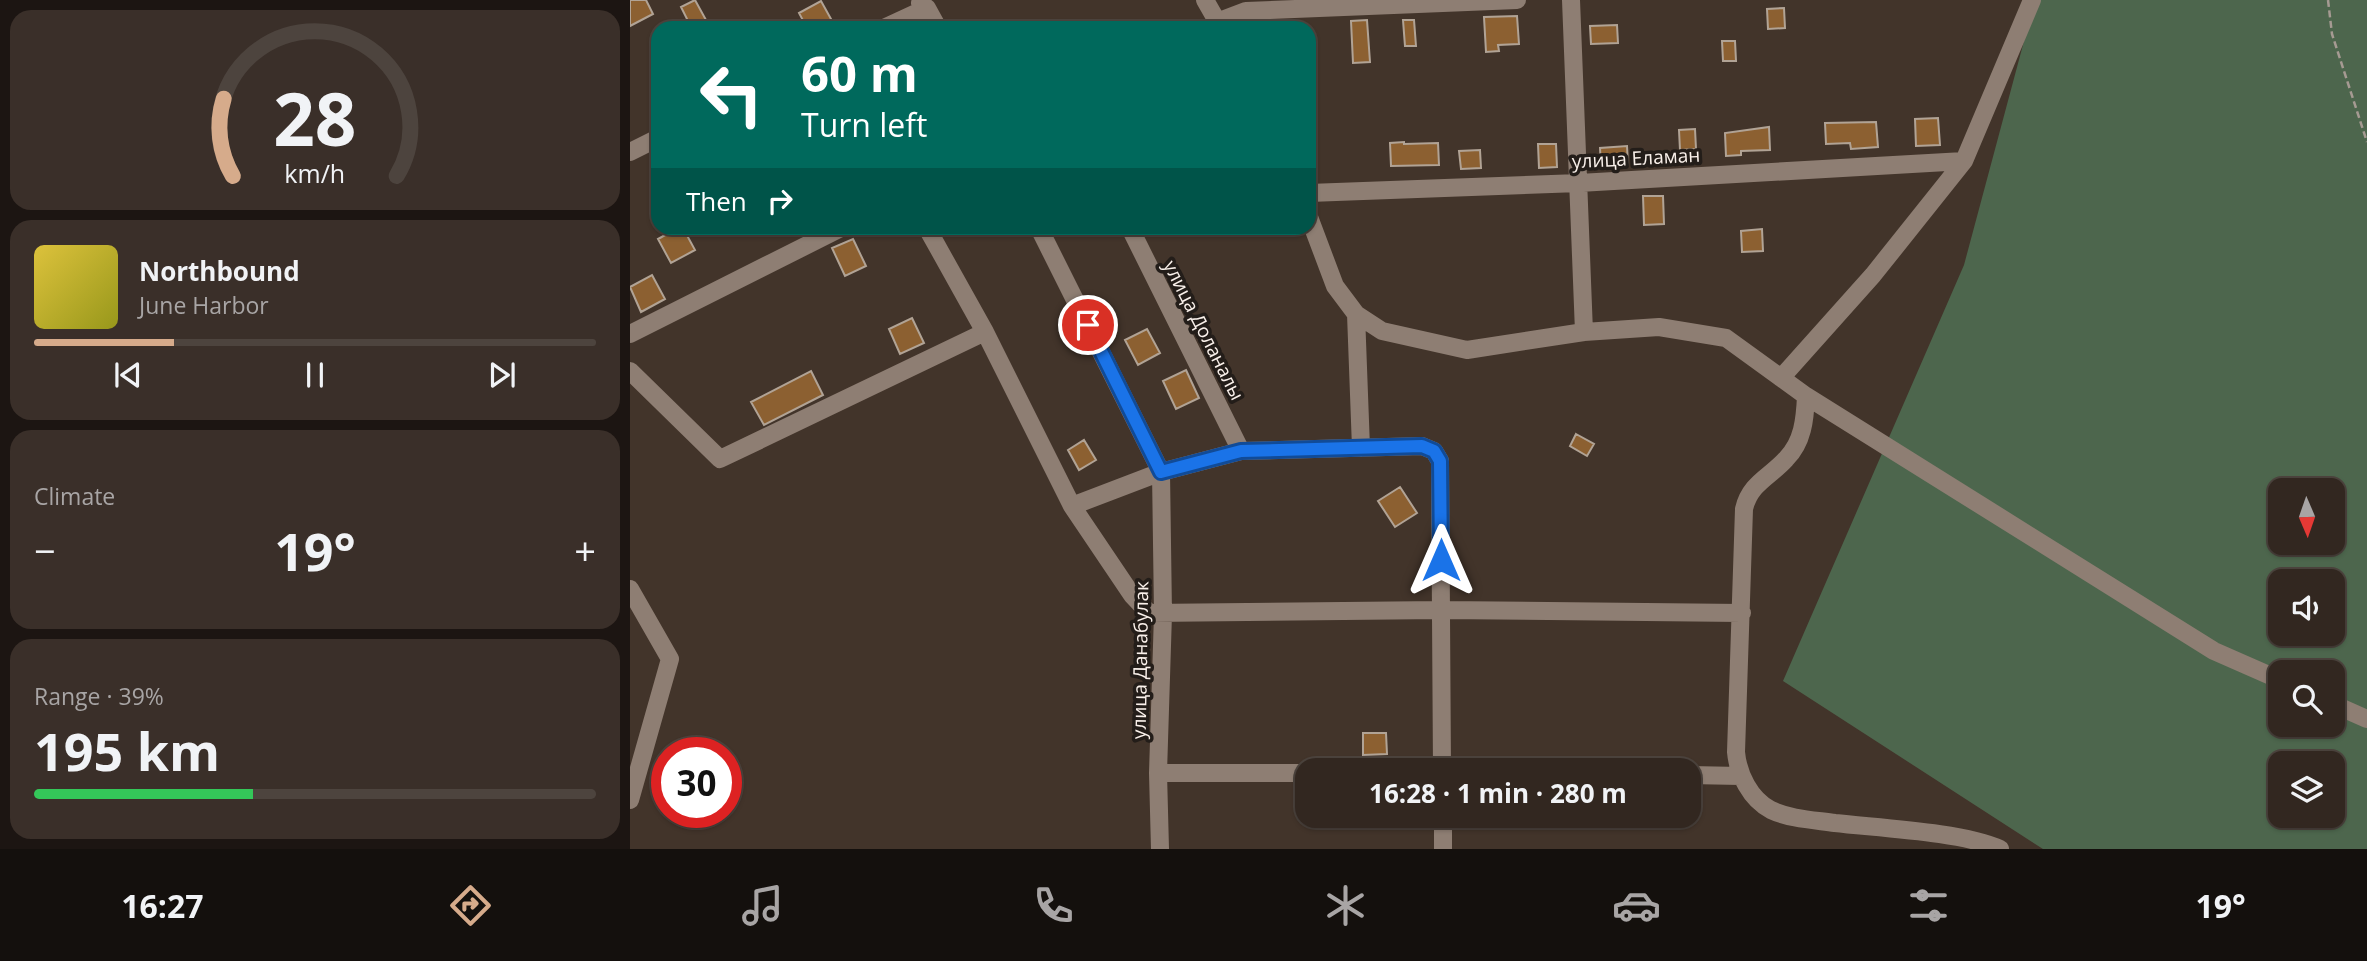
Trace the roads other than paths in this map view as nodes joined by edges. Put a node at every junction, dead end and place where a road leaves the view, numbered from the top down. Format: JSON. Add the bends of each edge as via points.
{"nodes":[{"id":1,"x":1205,"y":0,"type":"edge"},
{"id":2,"x":1517,"y":0,"type":"edge"},
{"id":3,"x":1571,"y":0,"type":"edge"},
{"id":4,"x":2032,"y":0,"type":"edge"},
{"id":5,"x":922,"y":4,"type":"edge"},
{"id":6,"x":895,"y":21,"type":"edge"},
{"id":7,"x":933,"y":21,"type":"edge"},
{"id":8,"x":1217,"y":21,"type":"edge"},
{"id":9,"x":1227,"y":21,"type":"edge"},
{"id":10,"x":651,"y":142,"type":"edge"},
{"id":11,"x":630,"y":152,"type":"edge"},
{"id":12,"x":1964,"y":161,"type":"junction"},
{"id":13,"x":1578,"y":183,"type":"junction"},
{"id":14,"x":1316,"y":193,"type":"edge"},
{"id":15,"x":827,"y":235,"type":"edge"},
{"id":16,"x":931,"y":235,"type":"edge"},
{"id":17,"x":1042,"y":235,"type":"edge"},
{"id":18,"x":1133,"y":235,"type":"edge"},
{"id":19,"x":1316,"y":235,"type":"edge"},
{"id":20,"x":1356,"y":314,"type":"junction"},
{"id":21,"x":985,"y":332,"type":"junction"},
{"id":22,"x":1584,"y":332,"type":"junction"},
{"id":23,"x":630,"y":334,"type":"edge"},
{"id":24,"x":630,"y":371,"type":"edge"},
{"id":25,"x":1781,"y":378,"type":"junction"},
{"id":26,"x":1806,"y":396,"type":"junction"},
{"id":27,"x":1361,"y":448,"type":"junction"},
{"id":28,"x":1241,"y":451,"type":"junction"},
{"id":29,"x":1161,"y":472,"type":"junction"},
{"id":30,"x":1072,"y":506,"type":"junction"},
{"id":31,"x":630,"y":589,"type":"edge"},
{"id":32,"x":1441,"y":610,"type":"junction"},
{"id":33,"x":1742,"y":613,"type":"junction"},
{"id":34,"x":1163,"y":614,"type":"junction"},
{"id":35,"x":2268,"y":675,"type":"edge"},
{"id":36,"x":2345,"y":709,"type":"edge"},
{"id":37,"x":2367,"y":719,"type":"edge"},
{"id":38,"x":1442,"y":758,"type":"edge"},
{"id":39,"x":1158,"y":773,"type":"junction"},
{"id":40,"x":1295,"y":773,"type":"edge"},
{"id":41,"x":1701,"y":775,"type":"edge"},
{"id":42,"x":1741,"y":776,"type":"junction"},
{"id":43,"x":630,"y":800,"type":"edge"},
{"id":44,"x":1443,"y":828,"type":"edge"},
{"id":45,"x":1160,"y":849,"type":"edge"},
{"id":46,"x":1443,"y":849,"type":"edge"},
{"id":47,"x":2000,"y":849,"type":"edge"}],
"edges":[{"from":1,"to":8,"type":"street"},
{"from":2,"to":9,"type":"street","via":[[1246,11]]},
{"from":3,"to":13,"type":"street"},
{"from":4,"to":12,"type":"street"},
{"from":5,"to":6,"type":"street"},
{"from":5,"to":7,"type":"street"},
{"from":10,"to":11,"type":"street"},
{"from":12,"to":13,"type":"street","name":"улица Еламан"},
{"from":12,"to":25,"type":"street","via":[[1873,275]]},
{"from":13,"to":14,"type":"street","name":"улица Еламан"},
{"from":13,"to":22,"type":"street"},
{"from":15,"to":23,"type":"street"},
{"from":16,"to":21,"type":"street"},
{"from":17,"to":29,"type":"street"},
{"from":18,"to":28,"type":"street","name":"улица Доланалы"},
{"from":19,"to":20,"type":"street","via":[[1335,286]]},
{"from":20,"to":22,"type":"street","via":[[1382,331],[1467,351]]},
{"from":20,"to":27,"type":"street"},
{"from":21,"to":24,"type":"street","via":[[720,459]]},
{"from":21,"to":30,"type":"street"},
{"from":22,"to":25,"type":"street","via":[[1659,327],[1726,338]]},
{"from":25,"to":26,"type":"street"},
{"from":26,"to":33,"type":"street","via":[[1797,443],[1787,459],[1747,497]]},
{"from":26,"to":35,"type":"street","via":[[2214,651]]},
{"from":27,"to":28,"type":"street"},
{"from":27,"to":32,"type":"street","via":[[1422,446],[1434,451],[1440,461]]},
{"from":28,"to":29,"type":"street"},
{"from":29,"to":30,"type":"street"},
{"from":29,"to":34,"type":"street","name":"улица Данабулак"},
{"from":30,"to":34,"type":"street","via":[[1132,595],[1149,613]]},
{"from":31,"to":43,"type":"street","via":[[670,659]]},
{"from":32,"to":33,"type":"street"},
{"from":32,"to":34,"type":"street"},
{"from":32,"to":38,"type":"street"},
{"from":33,"to":42,"type":"street","via":[[1736,752]]},
{"from":34,"to":39,"type":"street","name":"улица Данабулак"},
{"from":36,"to":37,"type":"street"},
{"from":39,"to":40,"type":"street"},
{"from":39,"to":45,"type":"street","name":"улица Данабулак"},
{"from":41,"to":42,"type":"street"},
{"from":42,"to":47,"type":"street","via":[[1770,809],[1802,819]]},
{"from":44,"to":46,"type":"street"}]}
